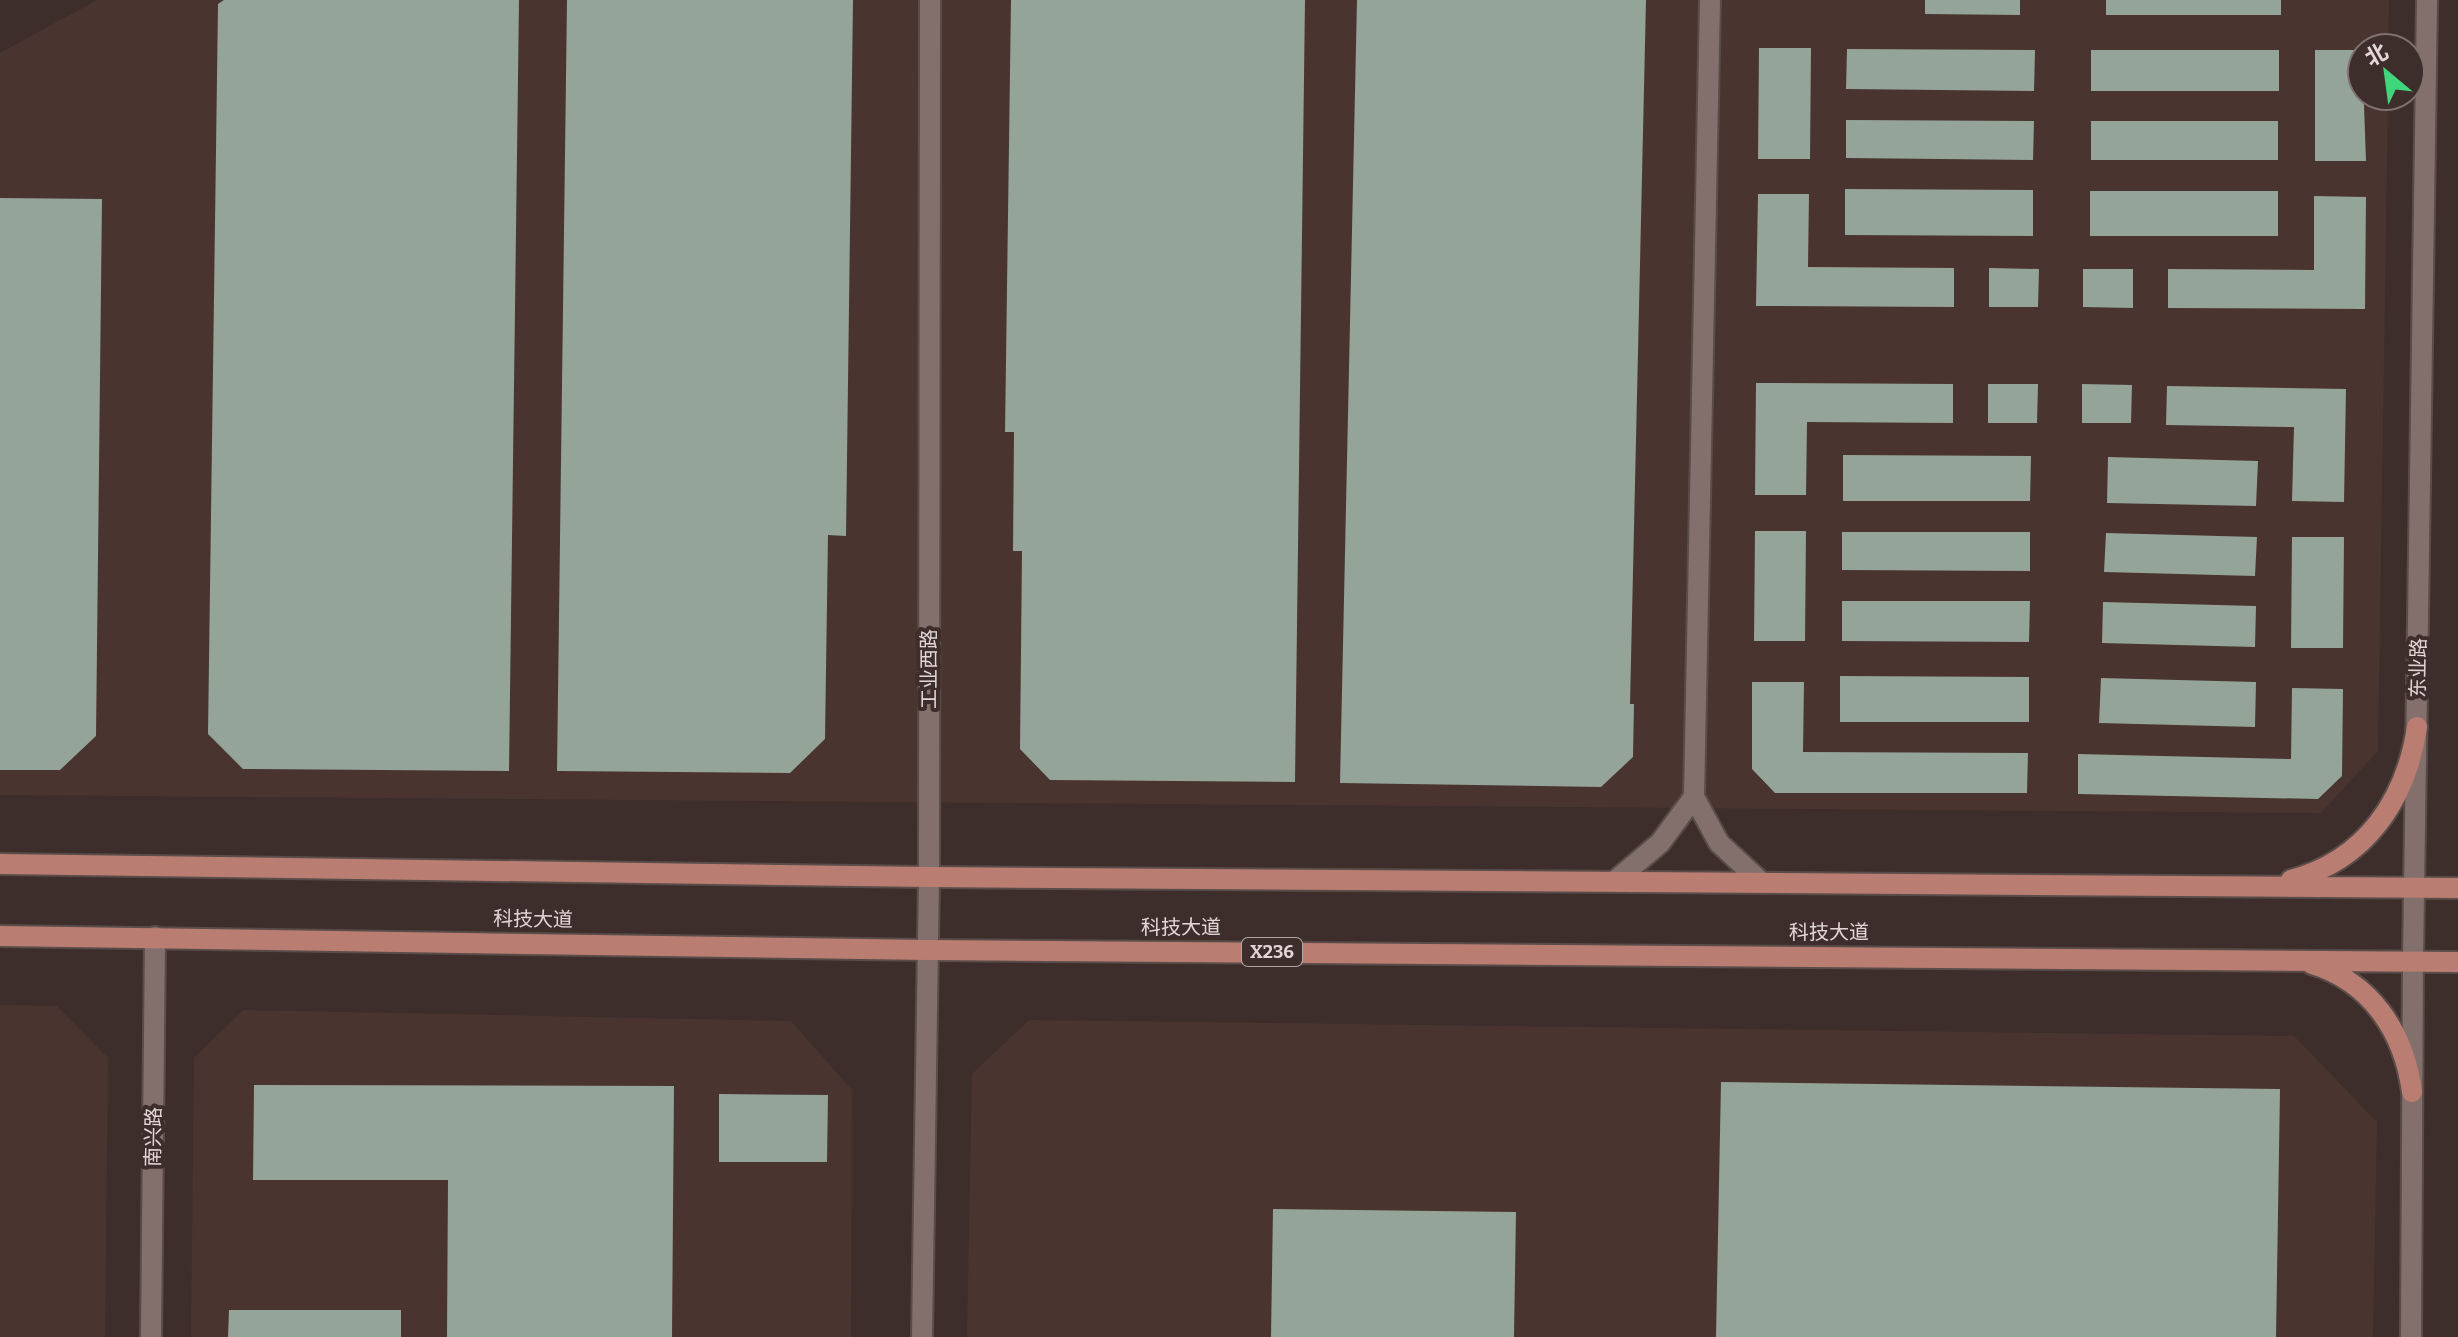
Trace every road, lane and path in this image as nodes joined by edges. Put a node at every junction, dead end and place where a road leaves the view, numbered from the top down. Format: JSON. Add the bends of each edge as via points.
{"nodes":[{"id":1,"x":930,"y":0,"type":"edge"},
{"id":2,"x":1710,"y":0,"type":"edge"},
{"id":3,"x":2427,"y":0,"type":"edge"},
{"id":4,"x":2417,"y":727,"type":"junction"},
{"id":5,"x":1694,"y":797,"type":"junction"},
{"id":6,"x":0,"y":864,"type":"edge"},
{"id":7,"x":929,"y":877,"type":"junction"},
{"id":8,"x":1615,"y":881,"type":"junction"},
{"id":9,"x":1760,"y":881,"type":"junction"},
{"id":10,"x":2249,"y":885,"type":"junction"},
{"id":11,"x":2414,"y":887,"type":"junction"},
{"id":12,"x":2458,"y":888,"type":"edge"},
{"id":13,"x":0,"y":936,"type":"edge"},
{"id":14,"x":155,"y":937,"type":"junction"},
{"id":15,"x":928,"y":950,"type":"junction"},
{"id":16,"x":2292,"y":959,"type":"junction"},
{"id":17,"x":2413,"y":960,"type":"junction"},
{"id":18,"x":2458,"y":962,"type":"edge"},
{"id":19,"x":2412,"y":1092,"type":"junction"},
{"id":20,"x":151,"y":1337,"type":"edge"},
{"id":21,"x":922,"y":1337,"type":"edge"},
{"id":22,"x":2411,"y":1337,"type":"edge"}],
"edges":[{"from":1,"to":7,"type":"street","name":"工业西路"},
{"from":2,"to":5,"type":"street"},
{"from":3,"to":4,"type":"street","name":"东业路"},
{"from":4,"to":10,"type":"main road","via":[[2405,782],[2365,839],[2331,865],[2305,876]]},
{"from":4,"to":11,"type":"street","name":"东业路"},
{"from":5,"to":8,"type":"street","via":[[1660,843]]},
{"from":5,"to":9,"type":"street","via":[[1719,843]]},
{"from":6,"to":7,"type":"main road"},
{"from":7,"to":8,"type":"main road"},
{"from":7,"to":15,"type":"street","name":"工业西路"},
{"from":8,"to":9,"type":"main road"},
{"from":9,"to":10,"type":"main road"},
{"from":10,"to":11,"type":"main road"},
{"from":11,"to":12,"type":"main road"},
{"from":11,"to":17,"type":"street","name":"东业路"},
{"from":13,"to":14,"type":"main road","name":"科技大道","number":"X236"},
{"from":14,"to":15,"type":"main road","name":"科技大道","number":"X236"},
{"from":14,"to":20,"type":"street","name":"南兴路"},
{"from":15,"to":16,"type":"main road","name":"科技大道","number":"X236"},
{"from":15,"to":21,"type":"street","name":"工业西路"},
{"from":16,"to":17,"type":"main road","name":"科技大道","number":"X236"},
{"from":16,"to":19,"type":"main road","via":[[2338,974],[2376,1004],[2402,1045]]},
{"from":17,"to":18,"type":"main road","name":"科技大道","number":"X236"},
{"from":17,"to":19,"type":"street","name":"东业路"},
{"from":19,"to":22,"type":"street","name":"东业路"}]}
